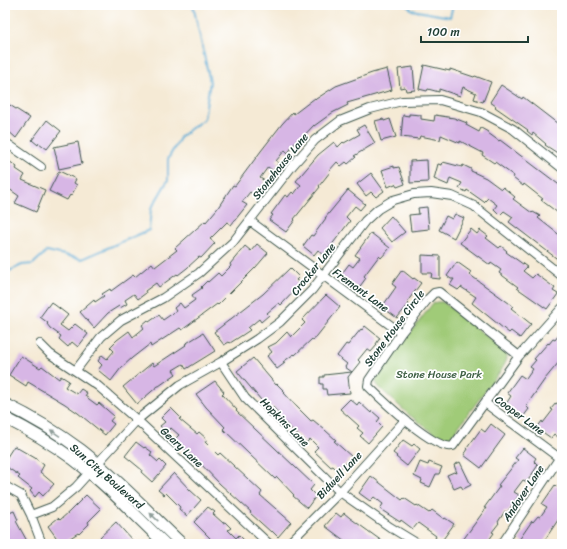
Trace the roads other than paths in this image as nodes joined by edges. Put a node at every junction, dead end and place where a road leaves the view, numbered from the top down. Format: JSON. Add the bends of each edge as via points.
{"nodes":[{"id":1,"x":5,"y":142,"type":"edge"},
{"id":2,"x":41,"y":167,"type":"dead end"},
{"id":3,"x":562,"y":168,"type":"edge"},
{"id":4,"x":250,"y":221,"type":"junction"},
{"id":5,"x":323,"y":276,"type":"junction"},
{"id":6,"x":562,"y":276,"type":"edge"},
{"id":7,"x":562,"y":308,"type":"edge"},
{"id":8,"x":401,"y":333,"type":"junction"},
{"id":9,"x":40,"y":344,"type":"dead end"},
{"id":10,"x":519,"y":356,"type":"junction"},
{"id":11,"x":221,"y":362,"type":"junction"},
{"id":12,"x":76,"y":370,"type":"junction"},
{"id":13,"x":485,"y":403,"type":"junction"},
{"id":14,"x":5,"y":404,"type":"edge"},
{"id":15,"x":5,"y":418,"type":"edge"},
{"id":16,"x":137,"y":420,"type":"junction"},
{"id":17,"x":405,"y":420,"type":"junction"},
{"id":18,"x":561,"y":457,"type":"edge"},
{"id":19,"x":93,"y":469,"type":"junction"},
{"id":20,"x":5,"y":486,"type":"edge"},
{"id":21,"x":340,"y":492,"type":"junction"},
{"id":22,"x":31,"y":515,"type":"junction"},
{"id":23,"x":42,"y":544,"type":"edge"},
{"id":24,"x":164,"y":544,"type":"edge"},
{"id":25,"x":182,"y":544,"type":"edge"},
{"id":26,"x":269,"y":544,"type":"edge"},
{"id":27,"x":288,"y":544,"type":"edge"},
{"id":28,"x":418,"y":544,"type":"edge"},
{"id":29,"x":502,"y":544,"type":"edge"}],
"edges":[{"from":1,"to":2,"type":"street"},
{"from":3,"to":4,"type":"street","name":"Stonehouse Lane","via":[[512,129],[480,112],[440,100],[402,101],[370,109],[340,121],[315,140]]},
{"from":4,"to":5,"type":"street","name":"Fremont Lane"},
{"from":4,"to":12,"type":"street","name":"Stonehouse Lane","via":[[233,242],[199,273],[163,298],[121,320],[101,337]]},
{"from":5,"to":6,"type":"street","name":"Crocker Lane","via":[[365,221],[378,209],[394,200],[414,194],[431,193],[452,196],[474,206]]},
{"from":5,"to":8,"type":"street","name":"Fremont Lane"},
{"from":5,"to":11,"type":"street","name":"Crocker Lane","via":[[280,322]]},
{"from":7,"to":10,"type":"street"},
{"from":8,"to":10,"type":"street","name":"Stone House Circle","via":[[428,299],[434,293],[440,292]]},
{"from":8,"to":17,"type":"street","name":"Stone House Circle","via":[[368,380],[368,386]]},
{"from":9,"to":12,"type":"street","name":"Geary Lane","via":[[50,354]]},
{"from":10,"to":13,"type":"street","name":"Stone House Circle"},
{"from":11,"to":16,"type":"street","name":"Crocker Lane","via":[[180,385]]},
{"from":11,"to":21,"type":"street","name":"Hopkins Lane","via":[[245,398]]},
{"from":12,"to":16,"type":"street","name":"Geary Lane"},
{"from":13,"to":17,"type":"street","name":"Stone House Circle","via":[[453,446],[440,444]]},
{"from":13,"to":18,"type":"street","name":"Cooper Lane"},
{"from":19,"to":14,"type":"street","name":"Sun City Boulevard","one_way":true,"via":[[81,451],[51,430]]},
{"from":15,"to":19,"type":"street","name":"Sun City Boulevard","via":[[45,440],[73,460]]},
{"from":16,"to":19,"type":"street","name":"Crocker Lane"},
{"from":16,"to":26,"type":"street","name":"Geary Lane"},
{"from":17,"to":21,"type":"street","name":"Bidwell Lane"},
{"from":18,"to":29,"type":"street","name":"Andover Lane"},
{"from":19,"to":22,"type":"street","name":"Crocker Lane","via":[[52,507]]},
{"from":19,"to":24,"type":"street","name":"Sun City Boulevard"},
{"from":25,"to":19,"type":"street","name":"Sun City Boulevard","one_way":true},
{"from":20,"to":22,"type":"street","via":[[21,495]]},
{"from":21,"to":27,"type":"street","name":"Bidwell Lane"},
{"from":21,"to":28,"type":"street","name":"Hopkins Lane"},
{"from":22,"to":23,"type":"street"}]}
